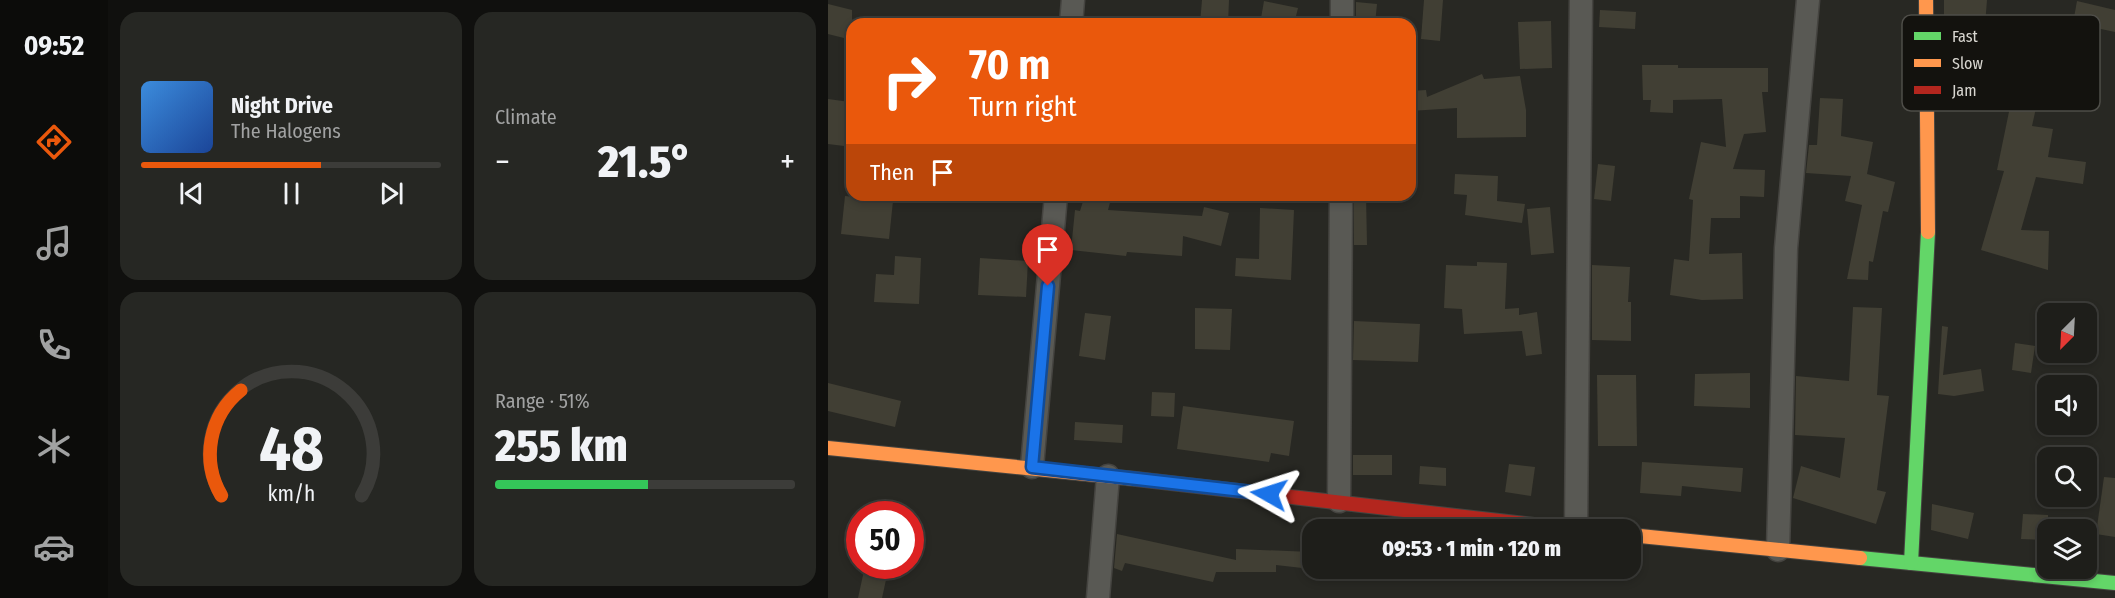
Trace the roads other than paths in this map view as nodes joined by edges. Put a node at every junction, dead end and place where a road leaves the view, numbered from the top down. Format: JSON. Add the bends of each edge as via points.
{"nodes":[{"id":1,"x":1073,"y":0,"type":"edge"},
{"id":2,"x":1342,"y":0,"type":"edge"},
{"id":3,"x":1581,"y":0,"type":"edge"},
{"id":4,"x":1808,"y":0,"type":"edge"},
{"id":5,"x":1926,"y":0,"type":"edge"},
{"id":6,"x":1926,"y":15,"type":"edge"},
{"id":7,"x":1072,"y":18,"type":"edge"},
{"id":8,"x":1342,"y":18,"type":"edge"},
{"id":9,"x":1927,"y":111,"type":"edge"},
{"id":10,"x":1055,"y":201,"type":"edge"},
{"id":11,"x":1341,"y":201,"type":"edge"},
{"id":12,"x":828,"y":448,"type":"edge"},
{"id":13,"x":1032,"y":467,"type":"junction"},
{"id":14,"x":1108,"y":476,"type":"junction"},
{"id":15,"x":1339,"y":501,"type":"junction"},
{"id":16,"x":1491,"y":519,"type":"edge"},
{"id":17,"x":1576,"y":519,"type":"edge"},
{"id":18,"x":1641,"y":536,"type":"edge"},
{"id":19,"x":1778,"y":550,"type":"junction"},
{"id":20,"x":1911,"y":563,"type":"junction"},
{"id":21,"x":2115,"y":584,"type":"edge"},
{"id":22,"x":1098,"y":598,"type":"edge"}],
"edges":[{"from":1,"to":7,"type":"street"},
{"from":2,"to":8,"type":"street"},
{"from":3,"to":17,"type":"street"},
{"from":4,"to":19,"type":"street","via":[[1786,248]]},
{"from":5,"to":6,"type":"main road"},
{"from":9,"to":20,"type":"main road","via":[[1928,257]]},
{"from":10,"to":13,"type":"street"},
{"from":11,"to":15,"type":"street"},
{"from":12,"to":13,"type":"main road"},
{"from":13,"to":14,"type":"main road"},
{"from":14,"to":15,"type":"main road"},
{"from":14,"to":22,"type":"street"},
{"from":15,"to":16,"type":"main road"},
{"from":18,"to":19,"type":"main road"},
{"from":19,"to":20,"type":"main road"},
{"from":20,"to":21,"type":"main road"}]}
